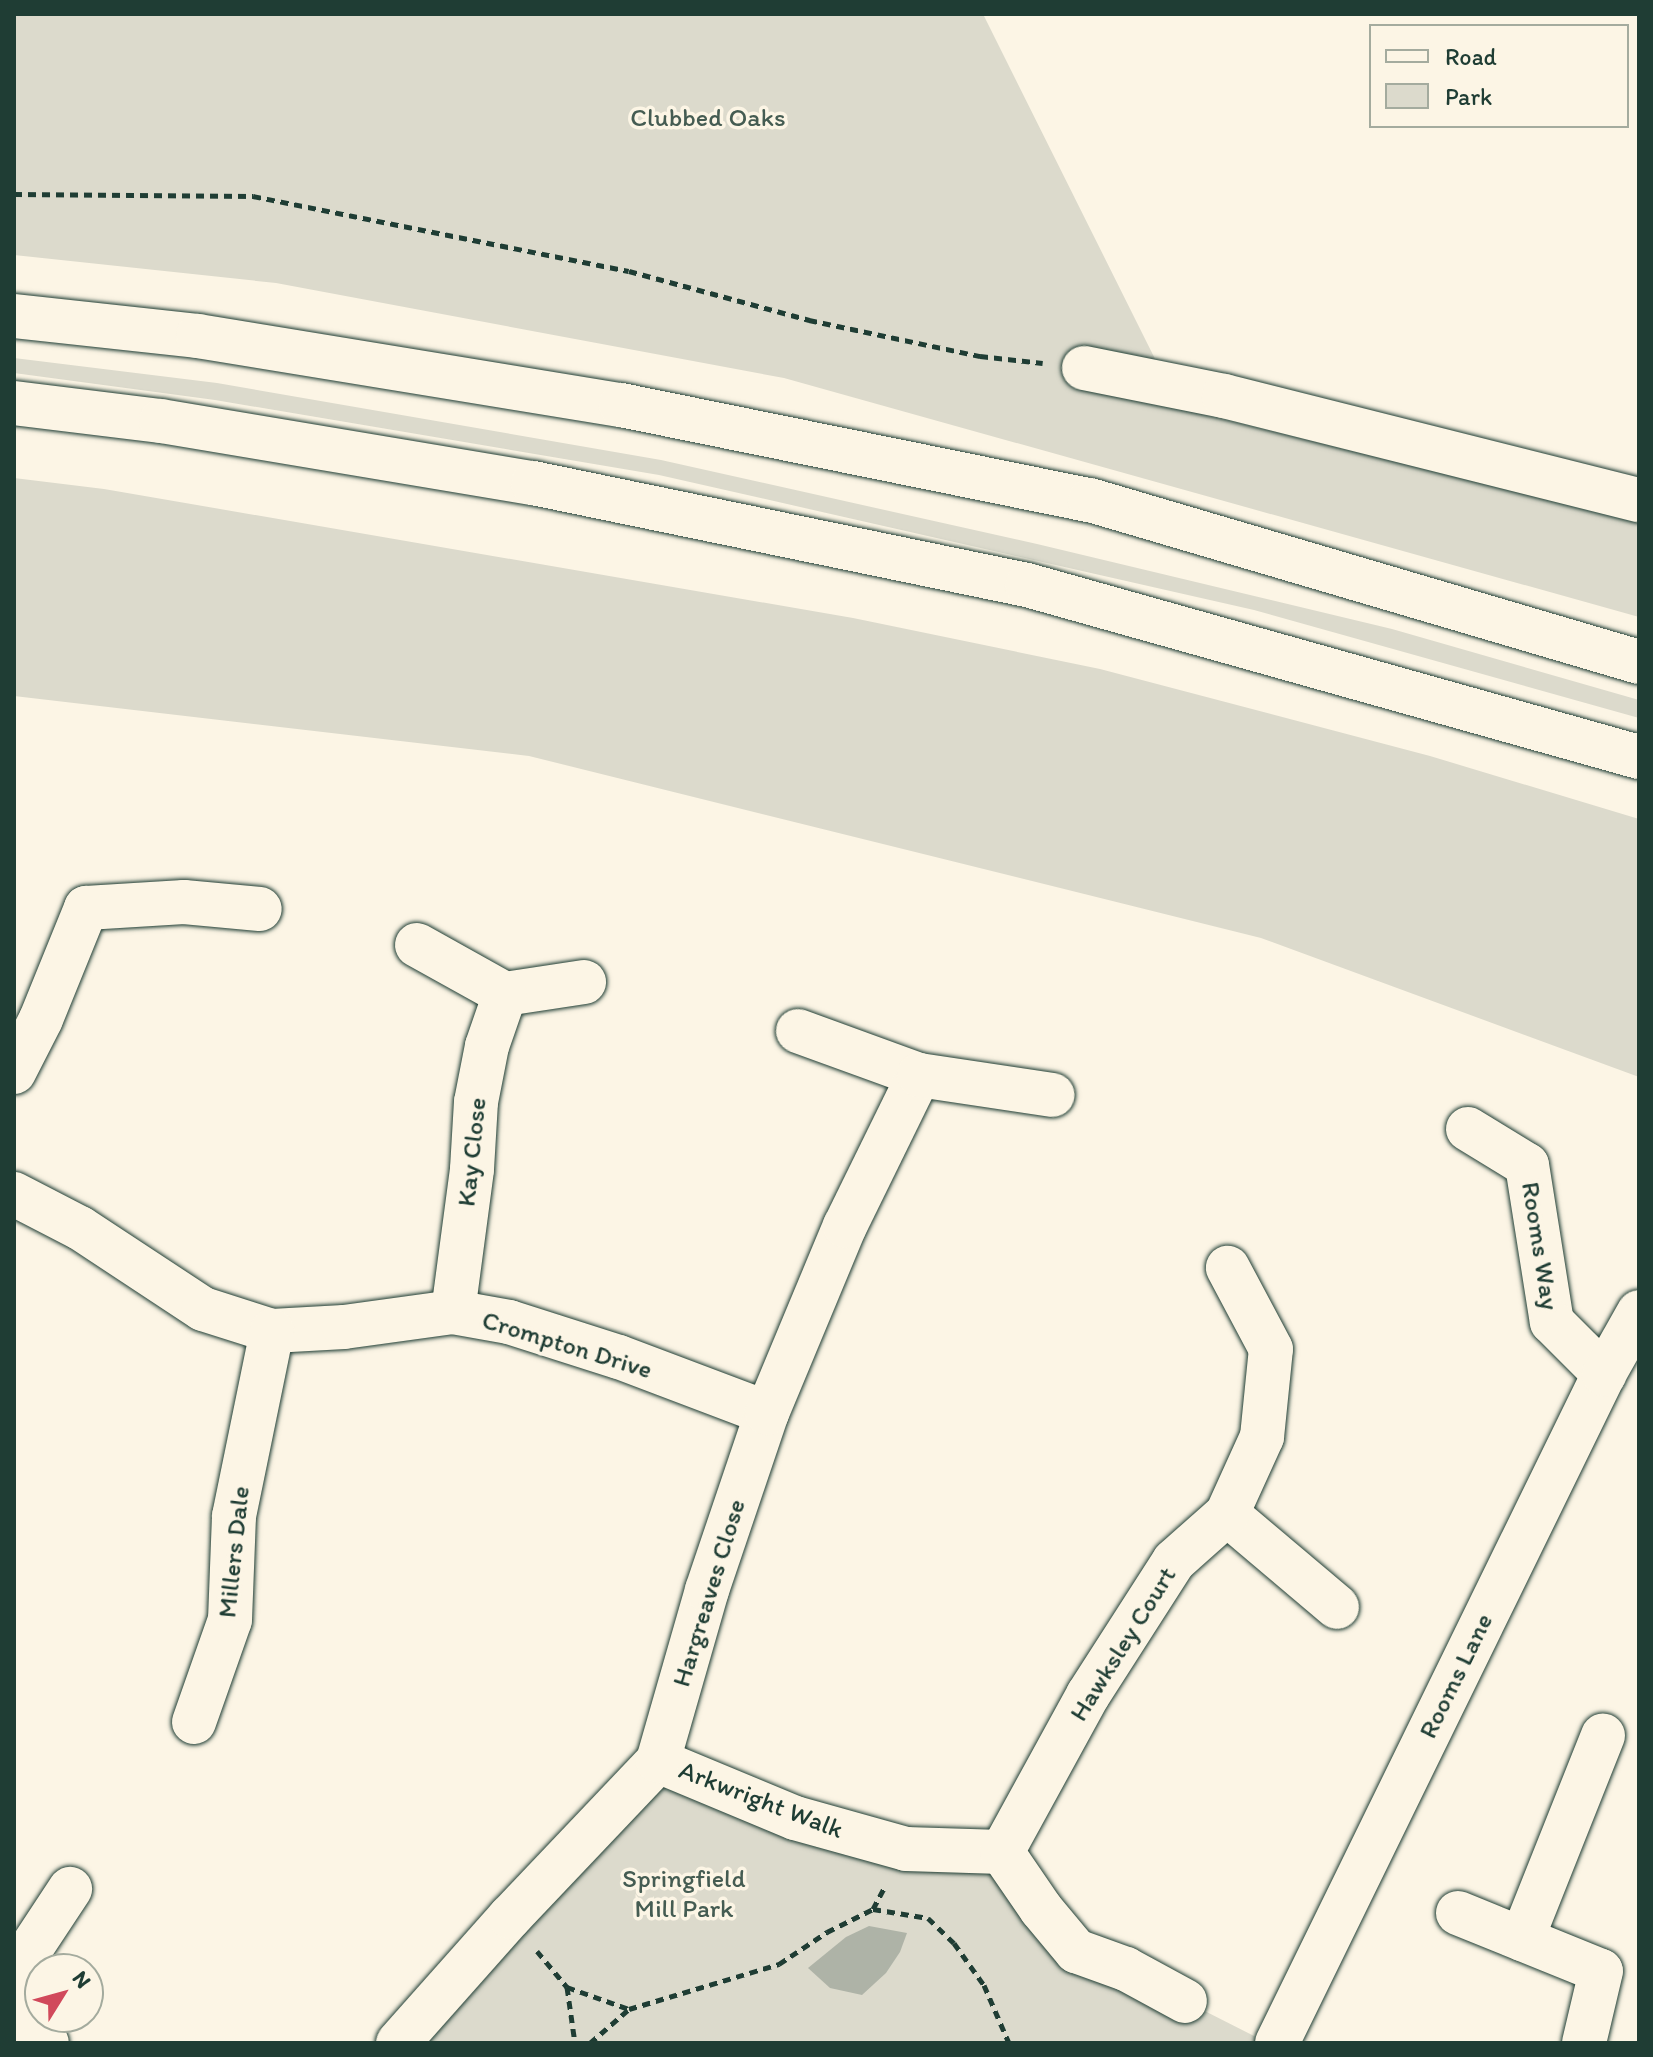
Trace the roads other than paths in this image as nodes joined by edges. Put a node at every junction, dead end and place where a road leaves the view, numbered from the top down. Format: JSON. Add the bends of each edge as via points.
{"nodes":[{"id":1,"x":14,"y":316,"type":"edge"},
{"id":2,"x":1084,"y":368,"type":"road end"},
{"id":3,"x":14,"y":403,"type":"edge"},
{"id":4,"x":1639,"y":500,"type":"edge"},
{"id":5,"x":1639,"y":662,"type":"edge"},
{"id":6,"x":1639,"y":757,"type":"edge"},
{"id":7,"x":260,"y":909,"type":"dead end"},
{"id":8,"x":417,"y":945,"type":"dead end"},
{"id":9,"x":584,"y":982,"type":"dead end"},
{"id":10,"x":505,"y":994,"type":"junction"},
{"id":11,"x":798,"y":1031,"type":"dead end"},
{"id":12,"x":14,"y":1072,"type":"edge"},
{"id":13,"x":919,"y":1075,"type":"junction"},
{"id":14,"x":1053,"y":1095,"type":"dead end"},
{"id":15,"x":1468,"y":1129,"type":"dead end"},
{"id":16,"x":14,"y":1194,"type":"edge"},
{"id":17,"x":1228,"y":1268,"type":"dead end"},
{"id":18,"x":453,"y":1312,"type":"junction"},
{"id":19,"x":1639,"y":1312,"type":"edge"},
{"id":20,"x":272,"y":1331,"type":"junction"},
{"id":21,"x":1604,"y":1374,"type":"junction"},
{"id":22,"x":767,"y":1413,"type":"junction"},
{"id":23,"x":1227,"y":1514,"type":"junction"},
{"id":24,"x":1337,"y":1607,"type":"dead end"},
{"id":25,"x":194,"y":1722,"type":"dead end"},
{"id":26,"x":1603,"y":1735,"type":"dead end"},
{"id":27,"x":658,"y":1761,"type":"junction"},
{"id":28,"x":1002,"y":1852,"type":"junction"},
{"id":29,"x":70,"y":1889,"type":"dead end"},
{"id":30,"x":1458,"y":1913,"type":"dead end"},
{"id":31,"x":1522,"y":1939,"type":"junction"},
{"id":32,"x":14,"y":1974,"type":"edge"},
{"id":33,"x":1185,"y":2001,"type":"dead end"},
{"id":34,"x":14,"y":2012,"type":"edge"},
{"id":35,"x":47,"y":2043,"type":"edge"},
{"id":36,"x":398,"y":2043,"type":"edge"},
{"id":37,"x":1277,"y":2043,"type":"edge"},
{"id":38,"x":1584,"y":2043,"type":"edge"}],
"edges":[{"from":1,"to":5,"type":"main road","via":[[198,336],[621,405],[1090,500]]},
{"from":2,"to":4,"type":"main road","via":[[1224,396]]},
{"from":3,"to":6,"type":"main road","via":[[161,421],[533,483],[1027,585]]},
{"from":7,"to":12,"type":"main road","via":[[219,903],[86,908]]},
{"from":8,"to":10,"type":"main road"},
{"from":9,"to":10,"type":"main road"},
{"from":10,"to":18,"type":"main road","name":"Kay Close","via":[[476,1102]]},
{"from":11,"to":13,"type":"main road"},
{"from":13,"to":14,"type":"main road"},
{"from":13,"to":22,"type":"main road","name":"Hargreaves Close","via":[[845,1226]]},
{"from":15,"to":21,"type":"main road","name":"Rooms Way","via":[[1527,1165],[1552,1322]]},
{"from":16,"to":20,"type":"main road","name":"Crompton Drive","via":[[80,1228],[203,1309]]},
{"from":17,"to":23,"type":"main road","name":"Hawksley Court","via":[[1271,1349],[1262,1437]]},
{"from":18,"to":20,"type":"main road","name":"Crompton Drive"},
{"from":18,"to":22,"type":"main road","name":"Crompton Drive","via":[[509,1322],[619,1357]]},
{"from":19,"to":21,"type":"main road","name":"Rooms Lane"},
{"from":20,"to":25,"type":"main road","name":"Millers Dale","via":[[234,1516],[230,1620]]},
{"from":21,"to":37,"type":"main road","name":"Rooms Lane"},
{"from":22,"to":27,"type":"main road","name":"Hargreaves Close","via":[[707,1590]]},
{"from":23,"to":24,"type":"main road"},
{"from":23,"to":28,"type":"main road","name":"Hawksley Court","via":[[1174,1561],[1088,1695]]},
{"from":26,"to":31,"type":"main road"},
{"from":27,"to":28,"type":"main road","name":"Arkwright Walk","via":[[795,1818],[906,1849]]},
{"from":27,"to":36,"type":"main road","name":"Hargreaves Close"},
{"from":28,"to":33,"type":"main road","via":[[1076,1951],[1126,1969]]},
{"from":29,"to":32,"type":"main road"},
{"from":30,"to":31,"type":"main road"},
{"from":31,"to":38,"type":"main road","via":[[1601,1971]]},
{"from":34,"to":35,"type":"main road"}]}
